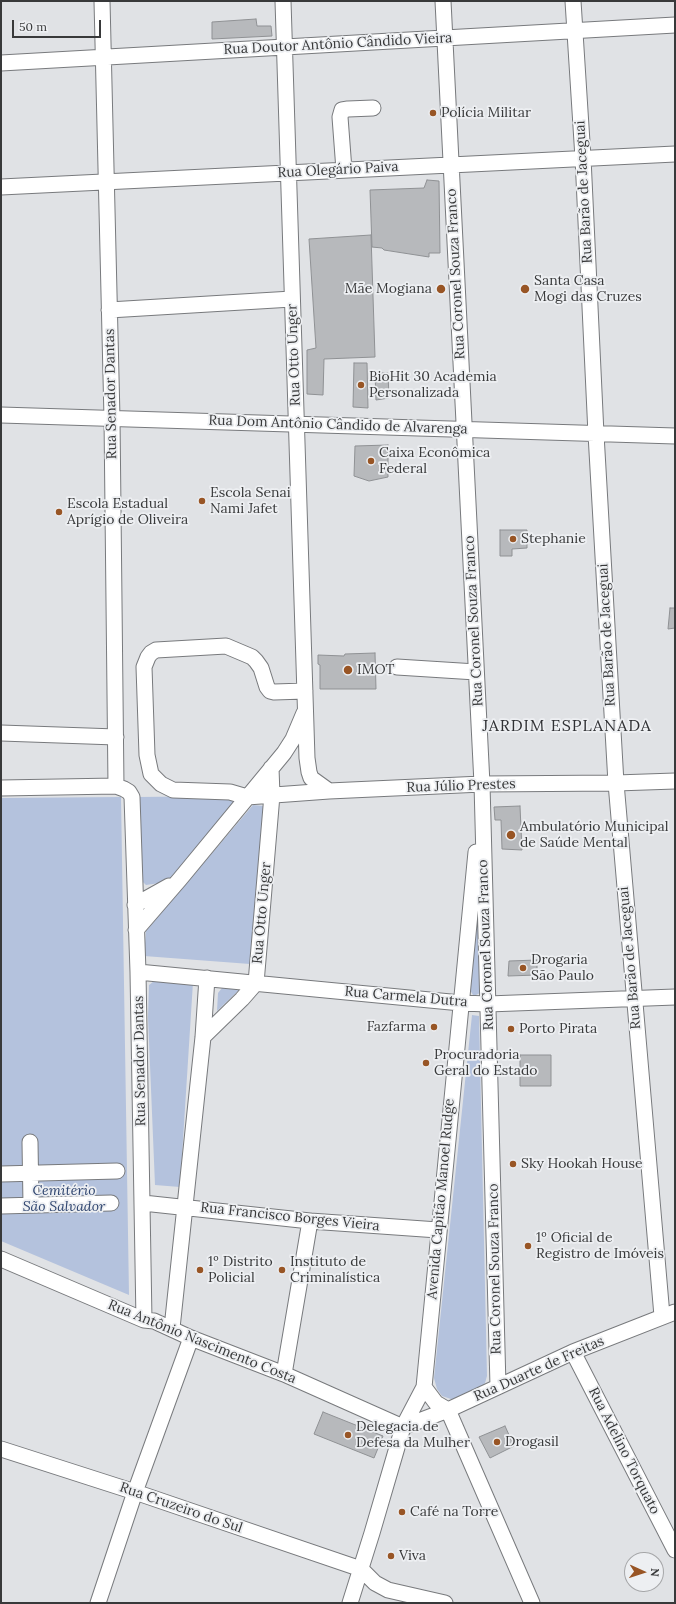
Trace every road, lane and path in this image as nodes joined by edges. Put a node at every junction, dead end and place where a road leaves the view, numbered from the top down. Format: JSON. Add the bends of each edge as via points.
{"nodes":[{"id":1,"x":102,"y":1,"type":"edge"},
{"id":2,"x":283,"y":1,"type":"edge"},
{"id":3,"x":443,"y":1,"type":"edge"},
{"id":4,"x":573,"y":1,"type":"edge"},
{"id":5,"x":675,"y":25,"type":"edge"},
{"id":6,"x":575,"y":30,"type":"junction"},
{"id":7,"x":444,"y":37,"type":"junction"},
{"id":8,"x":284,"y":47,"type":"junction"},
{"id":9,"x":103,"y":57,"type":"junction"},
{"id":10,"x":1,"y":63,"type":"edge"},
{"id":11,"x":373,"y":108,"type":"dead end"},
{"id":12,"x":675,"y":154,"type":"edge"},
{"id":13,"x":583,"y":158,"type":"junction"},
{"id":14,"x":450,"y":165,"type":"junction"},
{"id":15,"x":344,"y":170,"type":"junction"},
{"id":16,"x":289,"y":173,"type":"junction"},
{"id":17,"x":107,"y":182,"type":"junction"},
{"id":18,"x":1,"y":187,"type":"edge"},
{"id":19,"x":292,"y":299,"type":"junction"},
{"id":20,"x":109,"y":310,"type":"junction"},
{"id":21,"x":1,"y":415,"type":"edge"},
{"id":22,"x":112,"y":418,"type":"junction"},
{"id":23,"x":297,"y":424,"type":"junction"},
{"id":24,"x":465,"y":429,"type":"junction"},
{"id":25,"x":596,"y":434,"type":"junction"},
{"id":26,"x":675,"y":436,"type":"edge"},
{"id":27,"x":397,"y":667,"type":"dead end"},
{"id":28,"x":476,"y":672,"type":"junction"},
{"id":29,"x":305,"y":691,"type":"junction"},
{"id":30,"x":306,"y":708,"type":"junction"},
{"id":31,"x":1,"y":733,"type":"edge"},
{"id":32,"x":116,"y":737,"type":"junction"},
{"id":33,"x":271,"y":768,"type":"junction"},
{"id":34,"x":675,"y":781,"type":"edge"},
{"id":35,"x":616,"y":783,"type":"junction"},
{"id":36,"x":482,"y":784,"type":"junction"},
{"id":37,"x":116,"y":786,"type":"junction"},
{"id":38,"x":1,"y":788,"type":"edge"},
{"id":39,"x":329,"y":791,"type":"junction"},
{"id":40,"x":272,"y":794,"type":"junction"},
{"id":41,"x":247,"y":797,"type":"junction"},
{"id":42,"x":180,"y":880,"type":"junction"},
{"id":43,"x":135,"y":904,"type":"junction"},
{"id":44,"x":136,"y":930,"type":"junction"},
{"id":45,"x":138,"y":972,"type":"junction"},
{"id":46,"x":207,"y":978,"type":"junction"},
{"id":47,"x":256,"y":983,"type":"junction"},
{"id":48,"x":675,"y":997,"type":"edge"},
{"id":49,"x":633,"y":999,"type":"junction"},
{"id":50,"x":461,"y":1003,"type":"junction"},
{"id":51,"x":488,"y":1004,"type":"junction"},
{"id":52,"x":203,"y":1037,"type":"junction"},
{"id":53,"x":30,"y":1142,"type":"dead end"},
{"id":54,"x":117,"y":1171,"type":"dead end"},
{"id":55,"x":30,"y":1173,"type":"junction"},
{"id":56,"x":1,"y":1174,"type":"edge"},
{"id":57,"x":143,"y":1202,"type":"junction"},
{"id":58,"x":111,"y":1203,"type":"dead end"},
{"id":59,"x":31,"y":1205,"type":"junction"},
{"id":60,"x":1,"y":1206,"type":"edge"},
{"id":61,"x":184,"y":1207,"type":"junction"},
{"id":62,"x":310,"y":1221,"type":"junction"},
{"id":63,"x":438,"y":1230,"type":"junction"},
{"id":64,"x":1,"y":1259,"type":"edge"},
{"id":65,"x":668,"y":1314,"type":"edge"},
{"id":66,"x":144,"y":1320,"type":"junction"},
{"id":67,"x":172,"y":1328,"type":"junction"},
{"id":68,"x":191,"y":1338,"type":"junction"},
{"id":69,"x":573,"y":1352,"type":"junction"},
{"id":70,"x":284,"y":1374,"type":"junction"},
{"id":71,"x":498,"y":1386,"type":"junction"},
{"id":72,"x":424,"y":1387,"type":"junction"},
{"id":73,"x":448,"y":1410,"type":"junction"},
{"id":74,"x":403,"y":1427,"type":"junction"},
{"id":75,"x":1,"y":1449,"type":"edge"},
{"id":76,"x":135,"y":1492,"type":"junction"},
{"id":77,"x":675,"y":1550,"type":"edge"},
{"id":78,"x":361,"y":1569,"type":"junction"},
{"id":79,"x":98,"y":1603,"type":"edge"},
{"id":80,"x":350,"y":1603,"type":"edge"},
{"id":81,"x":445,"y":1603,"type":"edge"},
{"id":82,"x":532,"y":1603,"type":"edge"}],
"edges":[{"from":1,"to":9,"type":"street","name":"Rua Senador Dantas"},
{"from":2,"to":8,"type":"street","name":"Rua Otto Unger"},
{"from":3,"to":7,"type":"street","name":"Rua Coronel Souza Franco"},
{"from":4,"to":6,"type":"street","name":"Rua Barão de Jaceguai"},
{"from":5,"to":6,"type":"street","name":"Rua Doutor Antônio Cândido Vieira"},
{"from":6,"to":7,"type":"street","name":"Rua Doutor Antônio Cândido Vieira"},
{"from":6,"to":13,"type":"street","name":"Rua Barão de Jaceguai"},
{"from":7,"to":8,"type":"street","name":"Rua Doutor Antônio Cândido Vieira"},
{"from":7,"to":14,"type":"street","name":"Rua Coronel Souza Franco"},
{"from":8,"to":9,"type":"street","name":"Rua Doutor Antônio Cândido Vieira"},
{"from":8,"to":16,"type":"street","name":"Rua Otto Unger"},
{"from":9,"to":10,"type":"street","name":"Rua Doutor Antônio Cândido Vieira"},
{"from":9,"to":17,"type":"street","name":"Rua Senador Dantas"},
{"from":11,"to":15,"type":"street","via":[[342,110],[340,116]]},
{"from":12,"to":13,"type":"street","name":"Rua Olegário Paiva"},
{"from":13,"to":14,"type":"street","name":"Rua Olegário Paiva"},
{"from":13,"to":25,"type":"street","name":"Rua Barão de Jaceguai"},
{"from":14,"to":15,"type":"street","name":"Rua Olegário Paiva"},
{"from":14,"to":24,"type":"street","name":"Rua Coronel Souza Franco"},
{"from":15,"to":16,"type":"street","name":"Rua Olegário Paiva"},
{"from":16,"to":17,"type":"street","name":"Rua Olegário Paiva"},
{"from":16,"to":19,"type":"street","name":"Rua Otto Unger"},
{"from":17,"to":18,"type":"street","name":"Rua Olegário Paiva"},
{"from":17,"to":20,"type":"street","name":"Rua Senador Dantas"},
{"from":19,"to":20,"type":"street"},
{"from":19,"to":23,"type":"street","name":"Rua Otto Unger"},
{"from":20,"to":22,"type":"street","name":"Rua Senador Dantas"},
{"from":21,"to":22,"type":"street","name":"Rua Dom Antônio Cândido de Alvarenga"},
{"from":22,"to":23,"type":"street","name":"Rua Dom Antônio Cândido de Alvarenga"},
{"from":22,"to":32,"type":"street","name":"Rua Senador Dantas"},
{"from":23,"to":24,"type":"street","name":"Rua Dom Antônio Cândido de Alvarenga"},
{"from":23,"to":29,"type":"street","name":"Rua Otto Unger"},
{"from":24,"to":25,"type":"street","name":"Rua Dom Antônio Cândido de Alvarenga"},
{"from":24,"to":28,"type":"street","name":"Rua Coronel Souza Franco"},
{"from":25,"to":26,"type":"street","name":"Rua Dom Antônio Cândido de Alvarenga"},
{"from":25,"to":35,"type":"street","name":"Rua Barão de Jaceguai"},
{"from":27,"to":28,"type":"street"},
{"from":28,"to":36,"type":"street","name":"Rua Coronel Souza Franco"},
{"from":29,"to":30,"type":"street","name":"Rua Otto Unger"},
{"from":29,"to":41,"type":"street","via":[[270,691],[256,661],[226,646],[156,650],[148,657],[144,667],[147,755],[151,774],[161,784],[174,790],[230,792]]},
{"from":30,"to":33,"type":"street","name":"Rua Otto Unger","via":[[293,739]]},
{"from":30,"to":39,"type":"street","name":"Rua Otto Unger","via":[[309,772],[311,778]]},
{"from":31,"to":32,"type":"street"},
{"from":32,"to":37,"type":"street","name":"Rua Senador Dantas"},
{"from":33,"to":40,"type":"street","name":"Rua Otto Unger"},
{"from":33,"to":41,"type":"street","name":"Rua Otto Unger"},
{"from":34,"to":35,"type":"street","name":"Rua Júlio Prestes"},
{"from":35,"to":36,"type":"street","name":"Rua Júlio Prestes"},
{"from":35,"to":49,"type":"street","name":"Rua Barão de Jaceguai"},
{"from":36,"to":39,"type":"street","name":"Rua Júlio Prestes"},
{"from":36,"to":50,"type":"street","name":"Avenida Capitão Manoel Rudge"},
{"from":36,"to":51,"type":"street","name":"Rua Coronel Souza Franco"},
{"from":37,"to":38,"type":"street"},
{"from":37,"to":43,"type":"street","name":"Rua Senador Dantas","via":[[129,792],[133,803]]},
{"from":39,"to":40,"type":"street","name":"Rua Júlio Prestes"},
{"from":40,"to":41,"type":"street","name":"Rua Júlio Prestes"},
{"from":40,"to":47,"type":"street","name":"Rua Otto Unger"},
{"from":41,"to":42,"type":"street","name":"Rua Otto Unger"},
{"from":42,"to":43,"type":"street"},
{"from":42,"to":44,"type":"street","name":"Rua Otto Unger"},
{"from":43,"to":44,"type":"street","name":"Rua Senador Dantas"},
{"from":44,"to":45,"type":"street","name":"Rua Senador Dantas"},
{"from":45,"to":46,"type":"street","name":"Rua Carmela Dutra"},
{"from":45,"to":57,"type":"street","name":"Rua Senador Dantas"},
{"from":46,"to":47,"type":"street","name":"Rua Carmela Dutra"},
{"from":46,"to":52,"type":"street"},
{"from":47,"to":50,"type":"street","name":"Rua Carmela Dutra"},
{"from":47,"to":52,"type":"street","name":"Rua Otto Unger"},
{"from":48,"to":49,"type":"street","name":"Rua Carmela Dutra"},
{"from":49,"to":51,"type":"street","name":"Rua Carmela Dutra"},
{"from":49,"to":65,"type":"street","name":"Rua Barão de Jaceguai"},
{"from":50,"to":51,"type":"street","name":"Rua Carmela Dutra"},
{"from":50,"to":63,"type":"street","name":"Avenida Capitão Manoel Rudge"},
{"from":51,"to":71,"type":"street","name":"Rua Coronel Souza Franco"},
{"from":52,"to":61,"type":"street"},
{"from":53,"to":55,"type":"street"},
{"from":54,"to":55,"type":"street"},
{"from":55,"to":56,"type":"street"},
{"from":55,"to":59,"type":"street"},
{"from":57,"to":61,"type":"street","name":"Rua Francisco Borges Vieira"},
{"from":57,"to":66,"type":"street","name":"Rua Senador Dantas"},
{"from":58,"to":59,"type":"street"},
{"from":59,"to":60,"type":"street"},
{"from":61,"to":62,"type":"street","name":"Rua Francisco Borges Vieira"},
{"from":61,"to":67,"type":"street"},
{"from":62,"to":63,"type":"street","name":"Rua Francisco Borges Vieira"},
{"from":62,"to":70,"type":"street"},
{"from":63,"to":72,"type":"street","name":"Avenida Capitão Manoel Rudge"},
{"from":64,"to":66,"type":"street","name":"Rua Antônio Nascimento Costa"},
{"from":65,"to":69,"type":"street","name":"Rua Duarte de Freitas"},
{"from":66,"to":67,"type":"street","name":"Rua Antônio Nascimento Costa","via":[[154,1320]]},
{"from":67,"to":68,"type":"street","name":"Rua Antônio Nascimento Costa"},
{"from":68,"to":70,"type":"street","name":"Rua Antônio Nascimento Costa"},
{"from":68,"to":76,"type":"street"},
{"from":69,"to":71,"type":"street","name":"Rua Duarte de Freitas"},
{"from":69,"to":77,"type":"street","name":"Rua Adelino Torquato"},
{"from":70,"to":74,"type":"street","name":"Rua Antônio Nascimento Costa"},
{"from":71,"to":73,"type":"street","name":"Rua Duarte de Freitas"},
{"from":72,"to":73,"type":"street","via":[[436,1403]]},
{"from":72,"to":74,"type":"street","name":"Avenida Capitão Manoel Rudge"},
{"from":73,"to":74,"type":"street","name":"Rua Duarte de Freitas"},
{"from":73,"to":82,"type":"street"},
{"from":74,"to":78,"type":"street","name":"Avenida Capitão Manoel Rudge"},
{"from":75,"to":76,"type":"street","name":"Rua Cruzeiro do Sul"},
{"from":76,"to":78,"type":"street","name":"Rua Cruzeiro do Sul"},
{"from":76,"to":79,"type":"street"},
{"from":78,"to":80,"type":"street","name":"Avenida Capitão Manoel Rudge"},
{"from":78,"to":81,"type":"street","via":[[375,1583],[388,1590]]}]}
